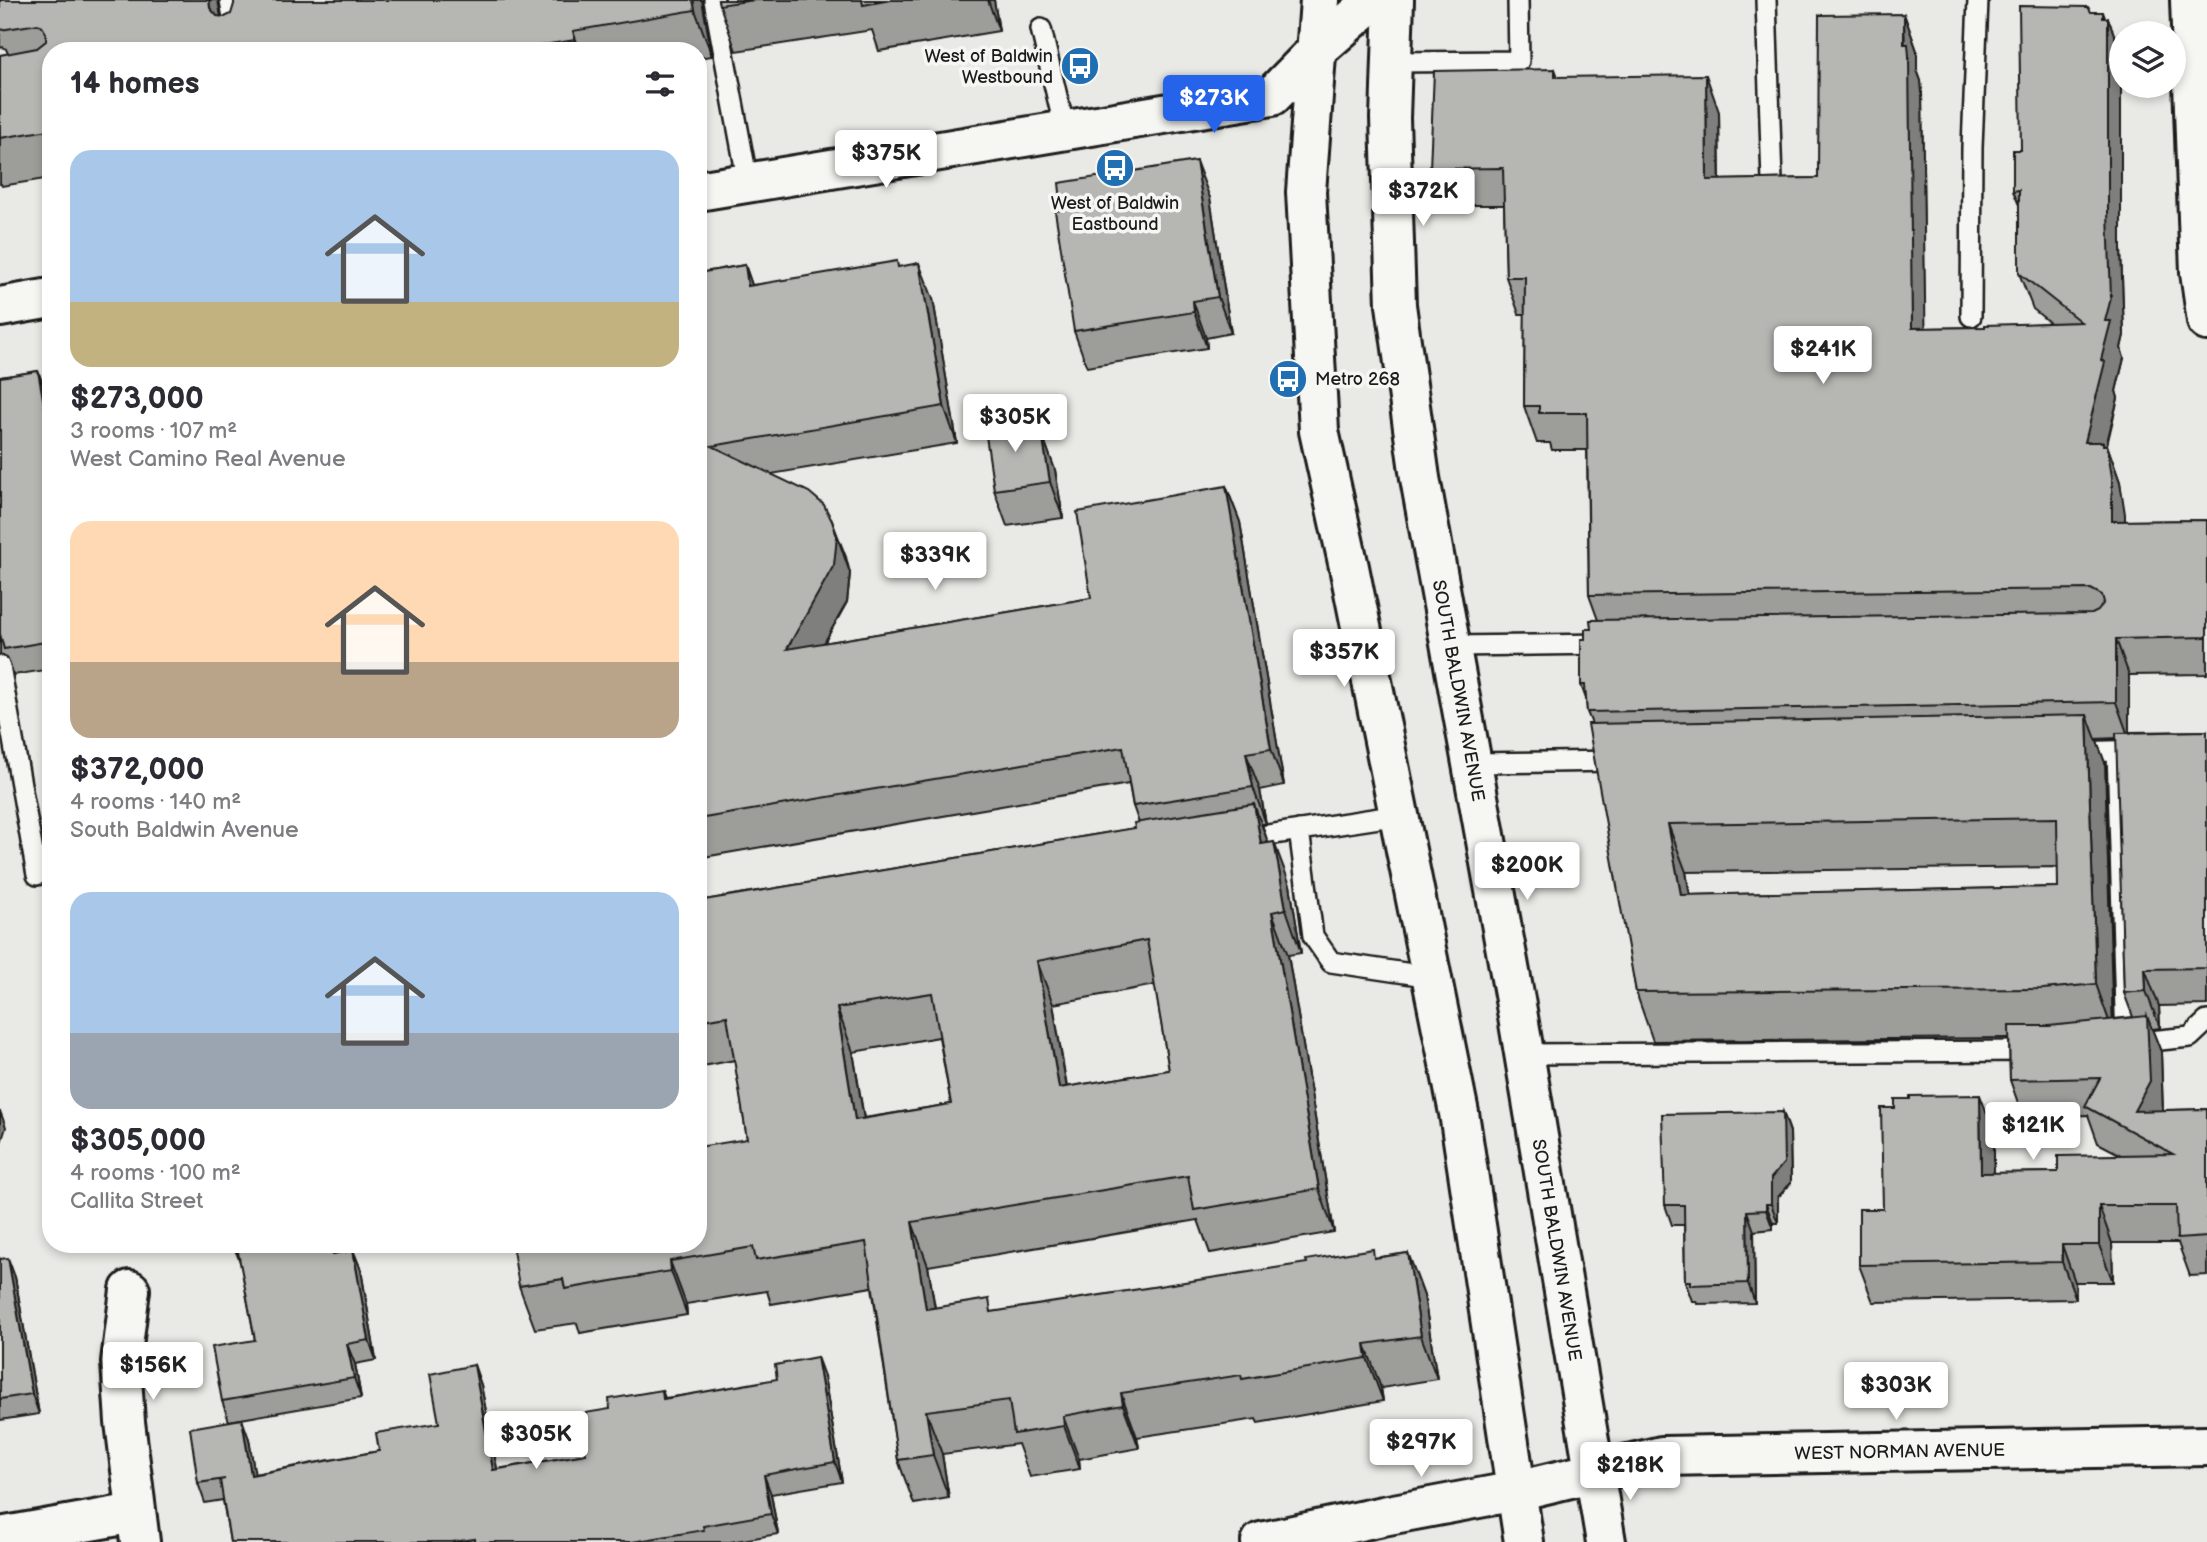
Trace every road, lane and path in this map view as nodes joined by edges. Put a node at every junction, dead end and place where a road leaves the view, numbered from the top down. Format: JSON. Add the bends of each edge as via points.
{"nodes":[{"id":1,"x":230,"y":0,"type":"edge"},
{"id":2,"x":714,"y":0,"type":"edge"},
{"id":3,"x":1320,"y":0,"type":"edge"},
{"id":4,"x":1374,"y":0,"type":"edge"},
{"id":5,"x":1394,"y":0,"type":"edge"},
{"id":6,"x":1518,"y":0,"type":"edge"},
{"id":7,"x":1766,"y":0,"type":"edge"},
{"id":8,"x":1978,"y":0,"type":"edge"},
{"id":9,"x":2190,"y":0,"type":"edge"},
{"id":10,"x":1041,"y":29,"type":"dead end"},
{"id":11,"x":233,"y":42,"type":"edge"},
{"id":12,"x":1317,"y":50,"type":"junction"},
{"id":13,"x":1392,"y":62,"type":"junction"},
{"id":14,"x":1065,"y":130,"type":"junction"},
{"id":15,"x":1772,"y":182,"type":"edge"},
{"id":16,"x":748,"y":183,"type":"junction"},
{"id":17,"x":707,"y":190,"type":"edge"},
{"id":18,"x":42,"y":300,"type":"edge"},
{"id":19,"x":0,"y":307,"type":"edge"},
{"id":20,"x":1971,"y":316,"type":"dead end"},
{"id":21,"x":2207,"y":321,"type":"edge"},
{"id":22,"x":1626,"y":644,"type":"edge"},
{"id":23,"x":1450,"y":646,"type":"junction"},
{"id":24,"x":0,"y":666,"type":"edge"},
{"id":25,"x":2155,"y":750,"type":"edge"},
{"id":26,"x":2116,"y":751,"type":"junction"},
{"id":27,"x":2061,"y":752,"type":"edge"},
{"id":28,"x":1631,"y":761,"type":"edge"},
{"id":29,"x":1472,"y":763,"type":"junction"},
{"id":30,"x":1399,"y":815,"type":"junction"},
{"id":31,"x":1299,"y":830,"type":"junction"},
{"id":32,"x":1217,"y":843,"type":"edge"},
{"id":33,"x":37,"y":874,"type":"dead end"},
{"id":34,"x":1432,"y":977,"type":"junction"},
{"id":35,"x":2207,"y":1021,"type":"edge"},
{"id":36,"x":2048,"y":1051,"type":"edge"},
{"id":37,"x":1524,"y":1054,"type":"junction"},
{"id":38,"x":130,"y":1290,"type":"dead end"},
{"id":39,"x":2207,"y":1446,"type":"edge"},
{"id":40,"x":1594,"y":1472,"type":"junction"},
{"id":41,"x":1517,"y":1491,"type":"junction"},
{"id":42,"x":137,"y":1528,"type":"edge"},
{"id":43,"x":0,"y":1537,"type":"edge"},
{"id":44,"x":1261,"y":1542,"type":"edge"},
{"id":45,"x":1524,"y":1542,"type":"edge"},
{"id":46,"x":1606,"y":1542,"type":"edge"}],
"edges":[{"from":1,"to":11,"type":"lane"},
{"from":2,"to":16,"type":"lane"},
{"from":3,"to":12,"type":"main road"},
{"from":4,"to":12,"type":"main road"},
{"from":5,"to":13,"type":"main road","name":"SOUTH BALDWIN AVENUE"},
{"from":6,"to":13,"type":"lane","via":[[1519,61]]},
{"from":7,"to":15,"type":"lane"},
{"from":8,"to":20,"type":"lane"},
{"from":9,"to":21,"type":"main road","via":[[2200,272]]},
{"from":10,"to":14,"type":"lane"},
{"from":12,"to":14,"type":"main road","via":[[1272,96]]},
{"from":12,"to":30,"type":"main road","via":[[1307,192],[1319,430]]},
{"from":13,"to":23,"type":"main road","name":"SOUTH BALDWIN AVENUE","via":[[1396,305]]},
{"from":14,"to":16,"type":"main road"},
{"from":16,"to":17,"type":"main road"},
{"from":18,"to":19,"type":"main road"},
{"from":22,"to":23,"type":"lane"},
{"from":23,"to":29,"type":"main road","name":"SOUTH BALDWIN AVENUE"},
{"from":24,"to":33,"type":"lane"},
{"from":25,"to":26,"type":"lane"},
{"from":26,"to":27,"type":"lane"},
{"from":26,"to":35,"type":"lane","via":[[2120,1044],[2190,1037]]},
{"from":28,"to":29,"type":"lane"},
{"from":29,"to":37,"type":"main road","name":"SOUTH BALDWIN AVENUE"},
{"from":30,"to":31,"type":"lane"},
{"from":30,"to":34,"type":"main road"},
{"from":31,"to":32,"type":"lane"},
{"from":31,"to":34,"type":"lane","via":[[1313,936],[1331,962]]},
{"from":34,"to":41,"type":"main road","via":[[1459,1113]]},
{"from":36,"to":37,"type":"lane"},
{"from":37,"to":40,"type":"main road","name":"SOUTH BALDWIN AVENUE"},
{"from":38,"to":42,"type":"main road","via":[[121,1362]]},
{"from":39,"to":40,"type":"main road","name":"WEST NORMAN AVENUE","via":[[1662,1456]]},
{"from":40,"to":41,"type":"main road","name":"WEST NORMAN AVENUE"},
{"from":40,"to":46,"type":"main road","name":"SOUTH BALDWIN AVENUE"},
{"from":41,"to":44,"type":"main road","name":"WEST NORMAN AVENUE"},
{"from":41,"to":45,"type":"main road"},
{"from":42,"to":43,"type":"main road"}]}
